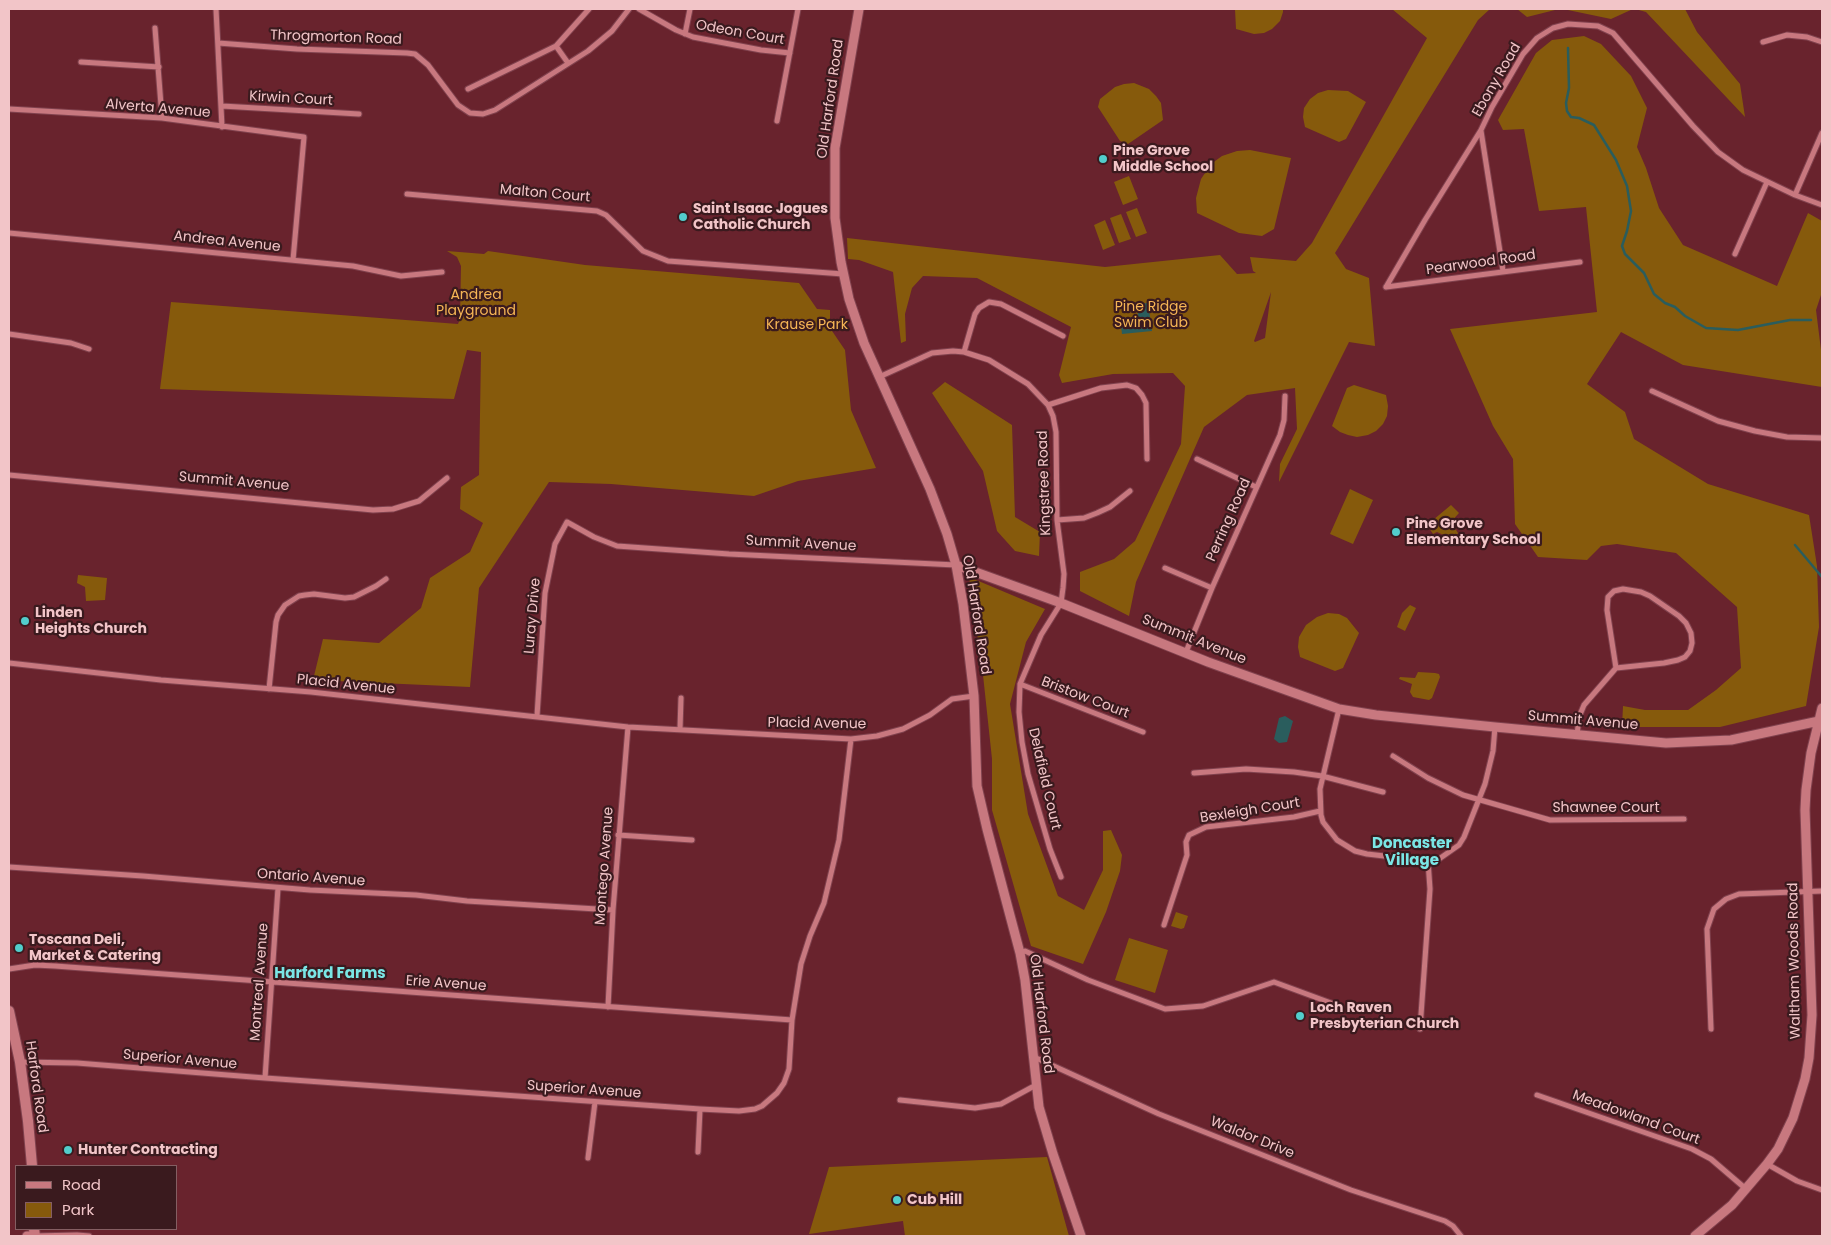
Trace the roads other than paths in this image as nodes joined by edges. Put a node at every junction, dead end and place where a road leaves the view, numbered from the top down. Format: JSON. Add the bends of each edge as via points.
{"nodes":[{"id":1,"x":216,"y":9,"type":"edge"},
{"id":2,"x":589,"y":9,"type":"edge"},
{"id":3,"x":629,"y":9,"type":"edge"},
{"id":4,"x":639,"y":9,"type":"edge"},
{"id":5,"x":690,"y":9,"type":"edge"},
{"id":6,"x":798,"y":9,"type":"edge"},
{"id":7,"x":859,"y":9,"type":"edge"},
{"id":8,"x":155,"y":28,"type":"dead end"},
{"id":9,"x":685,"y":34,"type":"junction"},
{"id":10,"x":1763,"y":42,"type":"dead end"},
{"id":11,"x":1822,"y":42,"type":"edge"},
{"id":12,"x":218,"y":43,"type":"junction"},
{"id":13,"x":556,"y":46,"type":"junction"},
{"id":14,"x":790,"y":53,"type":"junction"},
{"id":15,"x":81,"y":62,"type":"dead end"},
{"id":16,"x":568,"y":63,"type":"junction"},
{"id":17,"x":159,"y":67,"type":"junction"},
{"id":18,"x":468,"y":89,"type":"dead end"},
{"id":19,"x":222,"y":106,"type":"junction"},
{"id":20,"x":9,"y":109,"type":"edge"},
{"id":21,"x":359,"y":114,"type":"dead end"},
{"id":22,"x":162,"y":118,"type":"junction"},
{"id":23,"x":777,"y":121,"type":"dead end"},
{"id":24,"x":222,"y":127,"type":"junction"},
{"id":25,"x":1481,"y":130,"type":"junction"},
{"id":26,"x":1822,"y":133,"type":"edge"},
{"id":27,"x":1768,"y":182,"type":"junction"},
{"id":28,"x":407,"y":194,"type":"dead end"},
{"id":29,"x":1795,"y":194,"type":"junction"},
{"id":30,"x":1822,"y":204,"type":"edge"},
{"id":31,"x":9,"y":232,"type":"edge"},
{"id":32,"x":1735,"y":254,"type":"dead end"},
{"id":33,"x":293,"y":260,"type":"junction"},
{"id":34,"x":1580,"y":262,"type":"dead end"},
{"id":35,"x":1503,"y":271,"type":"junction"},
{"id":36,"x":442,"y":272,"type":"dead end"},
{"id":37,"x":843,"y":274,"type":"junction"},
{"id":38,"x":1386,"y":287,"type":"joint"},
{"id":39,"x":9,"y":334,"type":"edge"},
{"id":40,"x":1063,"y":336,"type":"dead end"},
{"id":41,"x":89,"y":348,"type":"dead end"},
{"id":42,"x":964,"y":352,"type":"junction"},
{"id":43,"x":879,"y":377,"type":"junction"},
{"id":44,"x":1652,"y":391,"type":"dead end"},
{"id":45,"x":1285,"y":396,"type":"dead end"},
{"id":46,"x":1048,"y":405,"type":"junction"},
{"id":47,"x":1822,"y":438,"type":"edge"},
{"id":48,"x":1147,"y":459,"type":"dead end"},
{"id":49,"x":1197,"y":459,"type":"dead end"},
{"id":50,"x":9,"y":475,"type":"edge"},
{"id":51,"x":447,"y":478,"type":"dead end"},
{"id":52,"x":1256,"y":486,"type":"junction"},
{"id":53,"x":1130,"y":491,"type":"dead end"},
{"id":54,"x":1057,"y":520,"type":"junction"},
{"id":55,"x":567,"y":522,"type":"joint"},
{"id":56,"x":956,"y":565,"type":"junction"},
{"id":57,"x":1165,"y":568,"type":"dead end"},
{"id":58,"x":386,"y":578,"type":"dead end"},
{"id":59,"x":1212,"y":588,"type":"junction"},
{"id":60,"x":1061,"y":603,"type":"junction"},
{"id":61,"x":1186,"y":652,"type":"junction"},
{"id":62,"x":9,"y":663,"type":"edge"},
{"id":63,"x":1616,"y":668,"type":"junction"},
{"id":64,"x":1020,"y":684,"type":"junction"},
{"id":65,"x":269,"y":689,"type":"junction"},
{"id":66,"x":974,"y":696,"type":"junction"},
{"id":67,"x":681,"y":698,"type":"dead end"},
{"id":68,"x":1822,"y":708,"type":"edge"},
{"id":69,"x":1339,"y":709,"type":"junction"},
{"id":70,"x":537,"y":716,"type":"junction"},
{"id":71,"x":1820,"y":720,"type":"edge"},
{"id":72,"x":628,"y":727,"type":"junction"},
{"id":73,"x":1496,"y":727,"type":"junction"},
{"id":74,"x":680,"y":729,"type":"junction"},
{"id":75,"x":1143,"y":732,"type":"dead end"},
{"id":76,"x":1577,"y":735,"type":"junction"},
{"id":77,"x":851,"y":739,"type":"junction"},
{"id":78,"x":1393,"y":756,"type":"dead end"},
{"id":79,"x":1194,"y":773,"type":"dead end"},
{"id":80,"x":1322,"y":776,"type":"junction"},
{"id":81,"x":1383,"y":792,"type":"dead end"},
{"id":82,"x":1478,"y":799,"type":"junction"},
{"id":83,"x":1320,"y":811,"type":"junction"},
{"id":84,"x":1684,"y":818,"type":"dead end"},
{"id":85,"x":618,"y":834,"type":"junction"},
{"id":86,"x":692,"y":840,"type":"dead end"},
{"id":87,"x":1428,"y":861,"type":"junction"},
{"id":88,"x":9,"y":867,"type":"edge"},
{"id":89,"x":1061,"y":878,"type":"dead end"},
{"id":90,"x":278,"y":888,"type":"junction"},
{"id":91,"x":1808,"y":891,"type":"junction"},
{"id":92,"x":1822,"y":891,"type":"edge"},
{"id":93,"x":613,"y":910,"type":"junction"},
{"id":94,"x":1164,"y":925,"type":"dead end"},
{"id":95,"x":1020,"y":952,"type":"junction"},
{"id":96,"x":9,"y":969,"type":"edge"},
{"id":97,"x":272,"y":983,"type":"junction"},
{"id":98,"x":1331,"y":1003,"type":"dead end"},
{"id":99,"x":608,"y":1007,"type":"junction"},
{"id":100,"x":9,"y":1011,"type":"edge"},
{"id":101,"x":792,"y":1020,"type":"junction"},
{"id":102,"x":1420,"y":1029,"type":"dead end"},
{"id":103,"x":1711,"y":1029,"type":"dead end"},
{"id":104,"x":1034,"y":1057,"type":"junction"},
{"id":105,"x":20,"y":1062,"type":"junction"},
{"id":106,"x":265,"y":1078,"type":"junction"},
{"id":107,"x":1036,"y":1085,"type":"junction"},
{"id":108,"x":1537,"y":1095,"type":"dead end"},
{"id":109,"x":900,"y":1100,"type":"dead end"},
{"id":110,"x":595,"y":1102,"type":"junction"},
{"id":111,"x":700,"y":1109,"type":"junction"},
{"id":112,"x":698,"y":1152,"type":"dead end"},
{"id":113,"x":588,"y":1158,"type":"dead end"},
{"id":114,"x":1767,"y":1164,"type":"junction"},
{"id":115,"x":32,"y":1165,"type":"edge"},
{"id":116,"x":1747,"y":1190,"type":"junction"},
{"id":117,"x":1822,"y":1190,"type":"edge"},
{"id":118,"x":27,"y":1236,"type":"edge"},
{"id":119,"x":34,"y":1236,"type":"edge"},
{"id":120,"x":89,"y":1236,"type":"edge"},
{"id":121,"x":1081,"y":1236,"type":"edge"},
{"id":122,"x":1461,"y":1236,"type":"edge"},
{"id":123,"x":1695,"y":1236,"type":"edge"}],
"edges":[{"from":1,"to":12,"type":"street"},
{"from":2,"to":13,"type":"street"},
{"from":3,"to":16,"type":"street","name":"Throgmorton Road","via":[[602,40]]},
{"from":4,"to":9,"type":"street","name":"Odeon Court"},
{"from":5,"to":9,"type":"street","name":"Odeon Court"},
{"from":6,"to":14,"type":"street","name":"Odeon Court"},
{"from":7,"to":37,"type":"street","name":"Old Harford Road","via":[[835,148],[835,218]]},
{"from":8,"to":17,"type":"street"},
{"from":9,"to":14,"type":"street","name":"Odeon Court"},
{"from":10,"to":11,"type":"street","via":[[1797,35]]},
{"from":12,"to":16,"type":"street","name":"Throgmorton Road","via":[[415,54],[428,65],[458,105],[478,114],[496,110]]},
{"from":12,"to":19,"type":"street"},
{"from":13,"to":16,"type":"street"},
{"from":13,"to":18,"type":"street"},
{"from":14,"to":23,"type":"street","name":"Odeon Court"},
{"from":15,"to":17,"type":"street"},
{"from":17,"to":22,"type":"street"},
{"from":19,"to":21,"type":"street","name":"Kirwin Court"},
{"from":19,"to":24,"type":"street"},
{"from":20,"to":22,"type":"street","name":"Alverta Avenue"},
{"from":22,"to":24,"type":"street","name":"Alverta Avenue"},
{"from":24,"to":33,"type":"street","name":"Alverta Avenue","via":[[304,137]]},
{"from":25,"to":27,"type":"street","name":"Ebony Road","via":[[1523,54],[1537,38],[1553,28],[1568,24],[1598,26],[1617,37],[1708,144],[1743,170]]},
{"from":25,"to":35,"type":"street"},
{"from":25,"to":38,"type":"street","name":"Ebony Road"},
{"from":26,"to":29,"type":"street"},
{"from":27,"to":29,"type":"street","name":"Ebony Road"},
{"from":27,"to":32,"type":"street"},
{"from":28,"to":37,"type":"street","name":"Malton Court","via":[[597,210],[643,251],[668,261]]},
{"from":29,"to":30,"type":"street","name":"Ebony Road"},
{"from":31,"to":33,"type":"street","name":"Andrea Avenue"},
{"from":33,"to":36,"type":"street","name":"Andrea Avenue","via":[[353,266],[401,276]]},
{"from":34,"to":35,"type":"street","name":"Pearwood Road"},
{"from":35,"to":38,"type":"street","name":"Pearwood Road"},
{"from":37,"to":43,"type":"street","name":"Old Harford Road","via":[[857,326]]},
{"from":39,"to":41,"type":"street"},
{"from":40,"to":42,"type":"street","via":[[1001,304],[989,302],[975,314]]},
{"from":42,"to":43,"type":"street","name":"Kingstree Road","via":[[932,353]]},
{"from":42,"to":46,"type":"street","name":"Kingstree Road","via":[[1012,372]]},
{"from":43,"to":56,"type":"street","name":"Old Harford Road","via":[[937,507]]},
{"from":44,"to":47,"type":"street","via":[[1718,421],[1787,437]]},
{"from":45,"to":52,"type":"street","name":"Perring Road","via":[[1280,435]]},
{"from":46,"to":48,"type":"street","via":[[1100,388],[1127,385],[1136,388],[1146,403]]},
{"from":46,"to":54,"type":"street","name":"Kingstree Road","via":[[1056,432]]},
{"from":49,"to":52,"type":"street"},
{"from":50,"to":51,"type":"street","name":"Summit Avenue","via":[[373,510],[393,509],[419,501]]},
{"from":52,"to":59,"type":"street","name":"Perring Road"},
{"from":53,"to":54,"type":"street","via":[[1097,513],[1084,518]]},
{"from":54,"to":60,"type":"street","name":"Kingstree Road","via":[[1064,574]]},
{"from":55,"to":56,"type":"street","name":"Summit Avenue","via":[[617,546]]},
{"from":55,"to":70,"type":"street","name":"Luray Drive","via":[[555,544],[545,593]]},
{"from":56,"to":60,"type":"street","name":"Summit Avenue"},
{"from":56,"to":66,"type":"street","name":"Old Harford Road"},
{"from":57,"to":59,"type":"street"},
{"from":58,"to":65,"type":"street","via":[[354,596],[306,594],[285,605],[276,622]]},
{"from":59,"to":61,"type":"street","name":"Perring Road"},
{"from":60,"to":61,"type":"street","name":"Summit Avenue"},
{"from":60,"to":64,"type":"street","name":"Delafield Court","via":[[1041,635]]},
{"from":61,"to":69,"type":"street","name":"Summit Avenue"},
{"from":62,"to":65,"type":"street","name":"Placid Avenue"},
{"from":63,"to":63,"type":"street","via":[[1664,663],[1685,657],[1692,643],[1686,623],[1641,592],[1623,588],[1614,591],[1608,597],[1607,610]]},
{"from":63,"to":76,"type":"street","via":[[1584,705]]},
{"from":64,"to":75,"type":"street","name":"Bristow Court"},
{"from":64,"to":89,"type":"street","name":"Delafield Court","via":[[1019,724],[1028,774]]},
{"from":65,"to":70,"type":"street","name":"Placid Avenue"},
{"from":66,"to":77,"type":"street","name":"Placid Avenue","via":[[952,699],[903,729]]},
{"from":66,"to":95,"type":"street","name":"Old Harford Road","via":[[977,786]]},
{"from":67,"to":74,"type":"street"},
{"from":68,"to":71,"type":"street","name":"Waltham Woods Road"},
{"from":69,"to":73,"type":"street","name":"Summit Avenue"},
{"from":69,"to":80,"type":"street"},
{"from":70,"to":72,"type":"street","name":"Placid Avenue"},
{"from":71,"to":76,"type":"street","name":"Summit Avenue","via":[[1731,740],[1666,743]]},
{"from":71,"to":91,"type":"street","name":"Waltham Woods Road","via":[[1806,790]]},
{"from":72,"to":74,"type":"street","name":"Placid Avenue"},
{"from":72,"to":85,"type":"street","name":"Montego Avenue"},
{"from":73,"to":76,"type":"street","name":"Summit Avenue"},
{"from":73,"to":82,"type":"street","via":[[1489,768]]},
{"from":74,"to":77,"type":"street","name":"Placid Avenue"},
{"from":77,"to":101,"type":"street","name":"Superior Avenue","via":[[839,840],[824,903],[801,964]]},
{"from":78,"to":82,"type":"street","name":"Shawnee Court","via":[[1441,786]]},
{"from":79,"to":80,"type":"street","via":[[1265,769]]},
{"from":80,"to":81,"type":"street"},
{"from":80,"to":83,"type":"street"},
{"from":82,"to":84,"type":"street","name":"Shawnee Court","via":[[1550,820]]},
{"from":82,"to":87,"type":"street","via":[[1459,845],[1439,860]]},
{"from":83,"to":87,"type":"street","via":[[1333,836],[1355,850]]},
{"from":83,"to":94,"type":"street","name":"Bexleigh Court","via":[[1206,827],[1189,835],[1187,856]]},
{"from":85,"to":86,"type":"street"},
{"from":85,"to":93,"type":"street","name":"Montego Avenue"},
{"from":87,"to":102,"type":"street","via":[[1430,889]]},
{"from":88,"to":90,"type":"street","name":"Ontario Avenue"},
{"from":90,"to":93,"type":"street","name":"Ontario Avenue"},
{"from":90,"to":97,"type":"street","name":"Montreal Avenue"},
{"from":91,"to":92,"type":"street"},
{"from":91,"to":103,"type":"street","via":[[1739,894],[1714,908],[1707,929]]},
{"from":91,"to":114,"type":"street","name":"Waltham Woods Road","via":[[1812,1015],[1806,1079],[1793,1118]]},
{"from":93,"to":99,"type":"street","name":"Montego Avenue"},
{"from":95,"to":98,"type":"street","via":[[1025,951],[1088,980],[1165,1009],[1203,1006],[1274,982]]},
{"from":95,"to":104,"type":"street","name":"Old Harford Road"},
{"from":96,"to":97,"type":"street","name":"Erie Avenue","via":[[35,965]]},
{"from":97,"to":99,"type":"street","name":"Erie Avenue"},
{"from":97,"to":106,"type":"street","name":"Montreal Avenue"},
{"from":99,"to":101,"type":"street","name":"Erie Avenue"},
{"from":100,"to":105,"type":"main road","name":"Harford Road"},
{"from":101,"to":111,"type":"street","name":"Superior Avenue","via":[[789,1069],[777,1093],[755,1109]]},
{"from":104,"to":107,"type":"street","name":"Old Harford Road"},
{"from":104,"to":122,"type":"street","name":"Waldor Drive","via":[[1160,1114],[1351,1190],[1445,1221]]},
{"from":105,"to":106,"type":"street","name":"Superior Avenue","via":[[77,1063]]},
{"from":105,"to":115,"type":"main road","name":"Harford Road"},
{"from":106,"to":110,"type":"street","name":"Superior Avenue"},
{"from":107,"to":109,"type":"street","via":[[1001,1104],[975,1108]]},
{"from":107,"to":121,"type":"street","name":"Old Harford Road","via":[[1046,1134]]},
{"from":108,"to":116,"type":"street","name":"Meadowland Court","via":[[1692,1149],[1711,1159]]},
{"from":110,"to":111,"type":"street","name":"Superior Avenue"},
{"from":110,"to":113,"type":"street"},
{"from":111,"to":112,"type":"street"},
{"from":114,"to":116,"type":"street","name":"Waltham Woods Road"},
{"from":114,"to":117,"type":"street","via":[[1796,1181]]},
{"from":116,"to":123,"type":"street","name":"Waltham Woods Road"},
{"from":118,"to":119,"type":"street"},
{"from":119,"to":120,"type":"street"}]}
